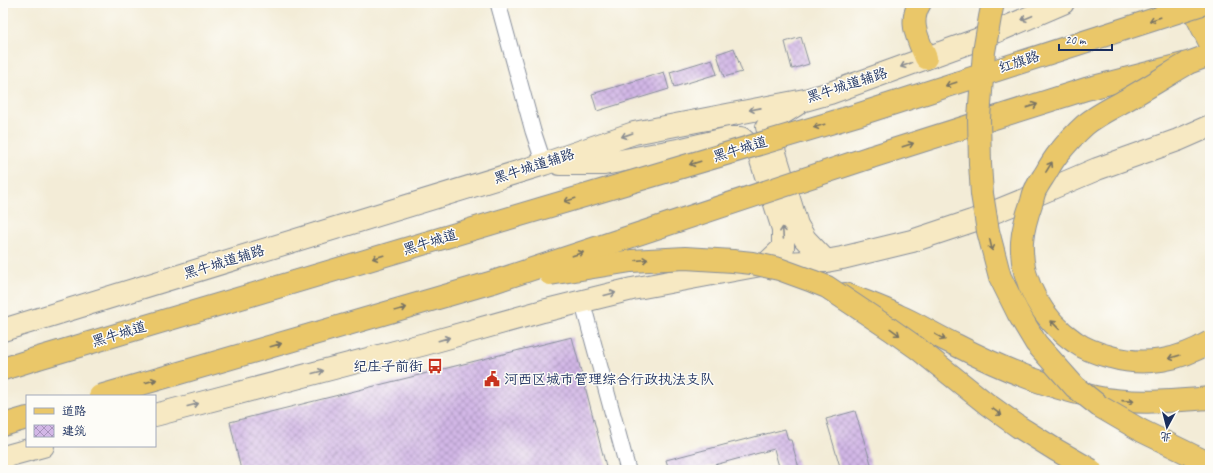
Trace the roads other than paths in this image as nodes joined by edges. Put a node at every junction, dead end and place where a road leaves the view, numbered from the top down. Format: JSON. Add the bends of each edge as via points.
{"nodes":[{"id":1,"x":498,"y":3,"type":"edge"},
{"id":2,"x":920,"y":3,"type":"edge"},
{"id":3,"x":993,"y":3,"type":"edge"},
{"id":4,"x":1063,"y":3,"type":"edge"},
{"id":5,"x":1190,"y":3,"type":"edge"},
{"id":6,"x":1205,"y":3,"type":"edge"},
{"id":7,"x":1210,"y":43,"type":"edge"},
{"id":8,"x":1210,"y":55,"type":"edge"},
{"id":9,"x":926,"y":58,"type":"junction"},
{"id":10,"x":1188,"y":63,"type":"junction"},
{"id":11,"x":805,"y":100,"type":"junction"},
{"id":12,"x":856,"y":114,"type":"joint"},
{"id":13,"x":1210,"y":126,"type":"edge"},
{"id":14,"x":544,"y":164,"type":"junction"},
{"id":15,"x":826,"y":261,"type":"junction"},
{"id":16,"x":766,"y":264,"type":"junction"},
{"id":17,"x":493,"y":282,"type":"junction"},
{"id":18,"x":828,"y":287,"type":"junction"},
{"id":19,"x":582,"y":301,"type":"junction"},
{"id":20,"x":3,"y":330,"type":"edge"},
{"id":21,"x":1210,"y":342,"type":"edge"},
{"id":22,"x":35,"y":359,"type":"junction"},
{"id":23,"x":3,"y":362,"type":"edge"},
{"id":24,"x":3,"y":369,"type":"edge"},
{"id":25,"x":103,"y":395,"type":"edge"},
{"id":26,"x":1210,"y":398,"type":"edge"},
{"id":27,"x":156,"y":415,"type":"edge"},
{"id":28,"x":26,"y":418,"type":"edge"},
{"id":29,"x":3,"y":425,"type":"edge"},
{"id":30,"x":39,"y":447,"type":"edge"},
{"id":31,"x":3,"y":457,"type":"edge"},
{"id":32,"x":1210,"y":464,"type":"edge"},
{"id":33,"x":628,"y":470,"type":"edge"},
{"id":34,"x":1091,"y":470,"type":"edge"}],
"edges":[{"from":1,"to":14,"type":"street"},
{"from":2,"to":9,"type":"main road","via":[[914,28]]},
{"from":3,"to":32,"type":"main road","one_way":true,"bridge":true,"via":[[983,60],[979,118],[982,194],[988,231],[1000,276],[1036,342],[1075,387],[1099,406],[1142,431]]},
{"from":4,"to":9,"type":"main road","name":"黑牛城道辅路","one_way":true,"via":[[979,39]]},
{"from":5,"to":7,"type":"main road"},
{"from":6,"to":12,"type":"main road","name":"红旗路","one_way":true,"bridge":true},
{"from":8,"to":10,"type":"main road"},
{"from":9,"to":11,"type":"main road","name":"黑牛城道辅路","one_way":true},
{"from":17,"to":10,"type":"main road","one_way":true,"bridge":true,"via":[[1086,89]]},
{"from":21,"to":10,"type":"main road","one_way":true,"bridge":true,"via":[[1183,355],[1148,362],[1132,362],[1089,350],[1076,343],[1046,315],[1030,287],[1023,259],[1022,244],[1028,211],[1037,187],[1057,155],[1085,125]]},
{"from":11,"to":14,"type":"main road","name":"黑牛城道辅路","one_way":true,"via":[[634,133]]},
{"from":11,"to":15,"type":"main road","via":[[772,120],[767,127],[797,225],[805,239]]},
{"from":12,"to":22,"type":"main road","name":"黑牛城道","one_way":true,"bridge":true},
{"from":13,"to":15,"type":"main road","via":[[972,221],[912,241]]},
{"from":16,"to":14,"type":"main road","one_way":true,"via":[[783,248],[783,229],[759,154],[741,138],[730,138],[604,164]]},
{"from":14,"to":20,"type":"main road","name":"黑牛城道辅路"},
{"from":15,"to":16,"type":"main road"},
{"from":19,"to":16,"type":"main road","one_way":true},
{"from":17,"to":18,"type":"main road","one_way":true,"bridge":true,"via":[[631,261],[685,258],[733,261],[779,269]]},
{"from":25,"to":17,"type":"main road","one_way":true,"bridge":true},
{"from":18,"to":26,"type":"main road","one_way":true,"bridge":true,"via":[[899,316],[1008,370],[1060,388],[1118,400],[1148,402]]},
{"from":18,"to":34,"type":"main road","one_way":true,"bridge":true,"via":[[901,337],[1019,428]]},
{"from":27,"to":19,"type":"main road","one_way":true},
{"from":19,"to":33,"type":"street"},
{"from":22,"to":23,"type":"main road"},
{"from":22,"to":24,"type":"main road","name":"黑牛城道"},
{"from":28,"to":29,"type":"main road"},
{"from":30,"to":31,"type":"main road"}]}
